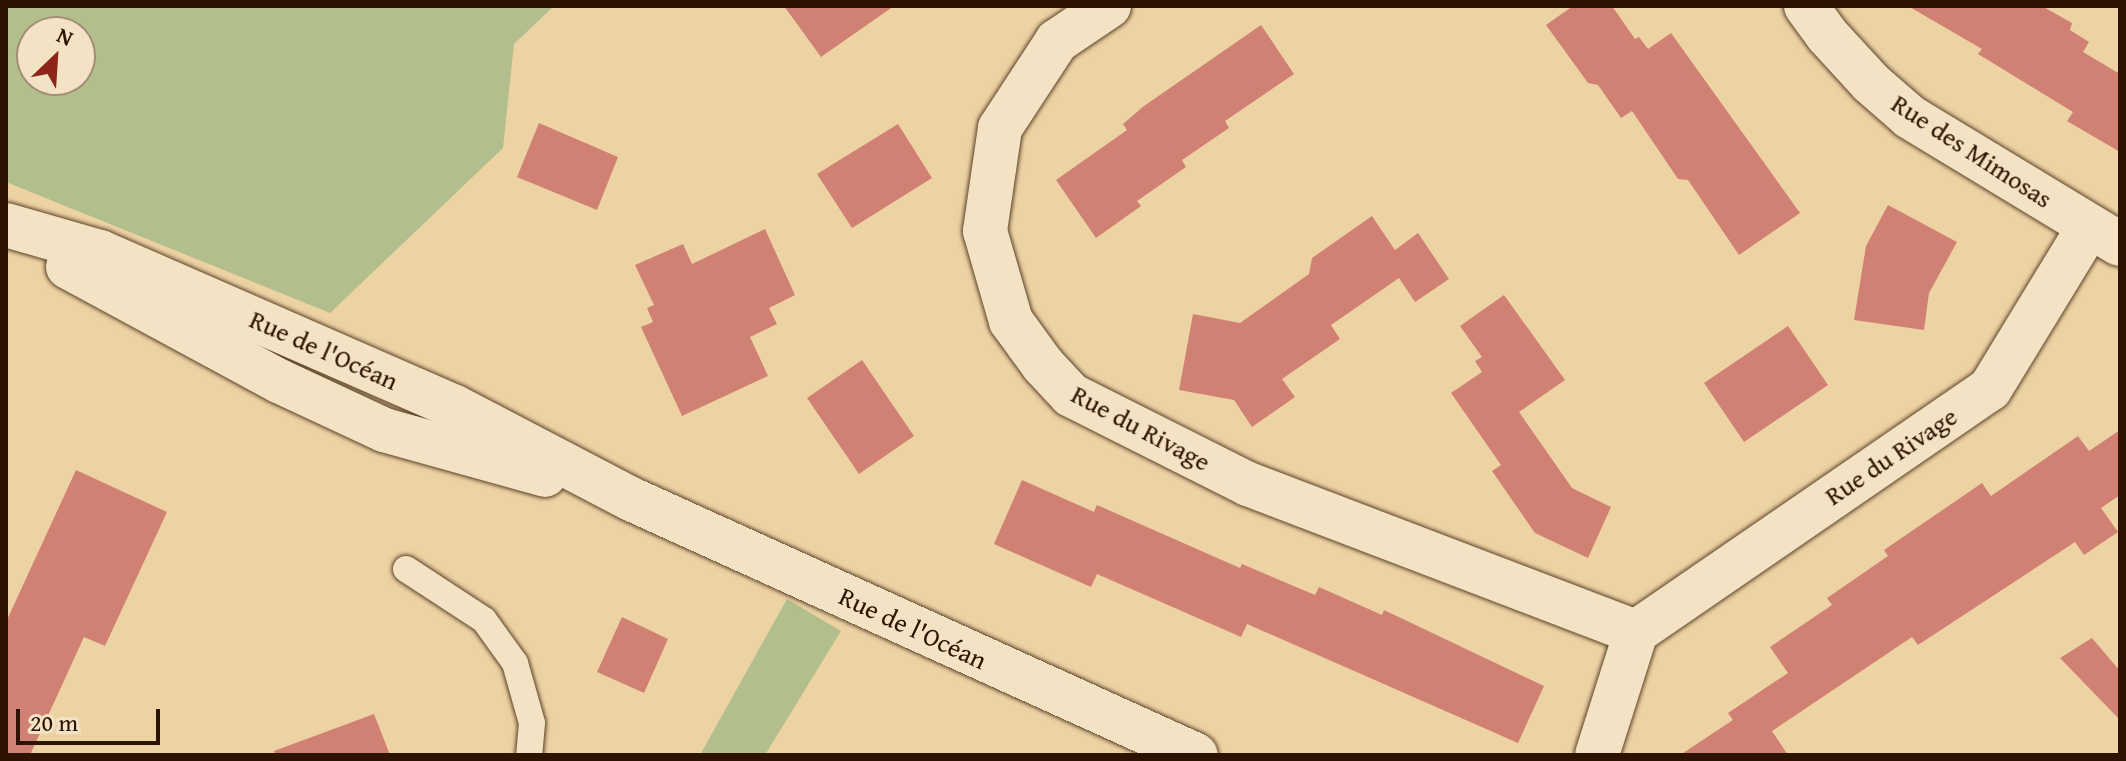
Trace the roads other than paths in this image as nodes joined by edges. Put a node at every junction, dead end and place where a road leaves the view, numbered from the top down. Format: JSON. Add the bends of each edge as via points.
{"nodes":[{"id":1,"x":1109,"y":6,"type":"edge"},
{"id":2,"x":1806,"y":6,"type":"edge"},
{"id":3,"x":6,"y":225,"type":"edge"},
{"id":4,"x":6,"y":233,"type":"edge"},
{"id":5,"x":2105,"y":235,"type":"edge"},
{"id":6,"x":631,"y":499,"type":"junction"},
{"id":7,"x":406,"y":569,"type":"dead end"},
{"id":8,"x":1636,"y":632,"type":"junction"},
{"id":9,"x":529,"y":755,"type":"edge"},
{"id":10,"x":1196,"y":755,"type":"edge"},
{"id":11,"x":1597,"y":755,"type":"edge"}],
"edges":[{"from":1,"to":8,"type":"street","name":"Rue du Rivage","via":[[1057,41],[1000,128],[985,231],[1011,321],[1043,365],[1071,395],[1248,484]]},
{"from":2,"to":5,"type":"street","name":"Rue des Mimosas","via":[[1862,73],[1910,117]]},
{"from":3,"to":6,"type":"street","name":"Rue de l'Océan","via":[[100,252],[455,407]]},
{"from":4,"to":6,"type":"street","name":"Rue de l'Océan","via":[[279,381],[384,430]]},
{"from":5,"to":8,"type":"street","name":"Rue du Rivage","via":[[1990,389]]},
{"from":6,"to":10,"type":"street","name":"Rue de l'Océan"},
{"from":7,"to":9,"type":"lane","via":[[484,620],[508,652],[532,723]]},
{"from":8,"to":11,"type":"street"}]}
